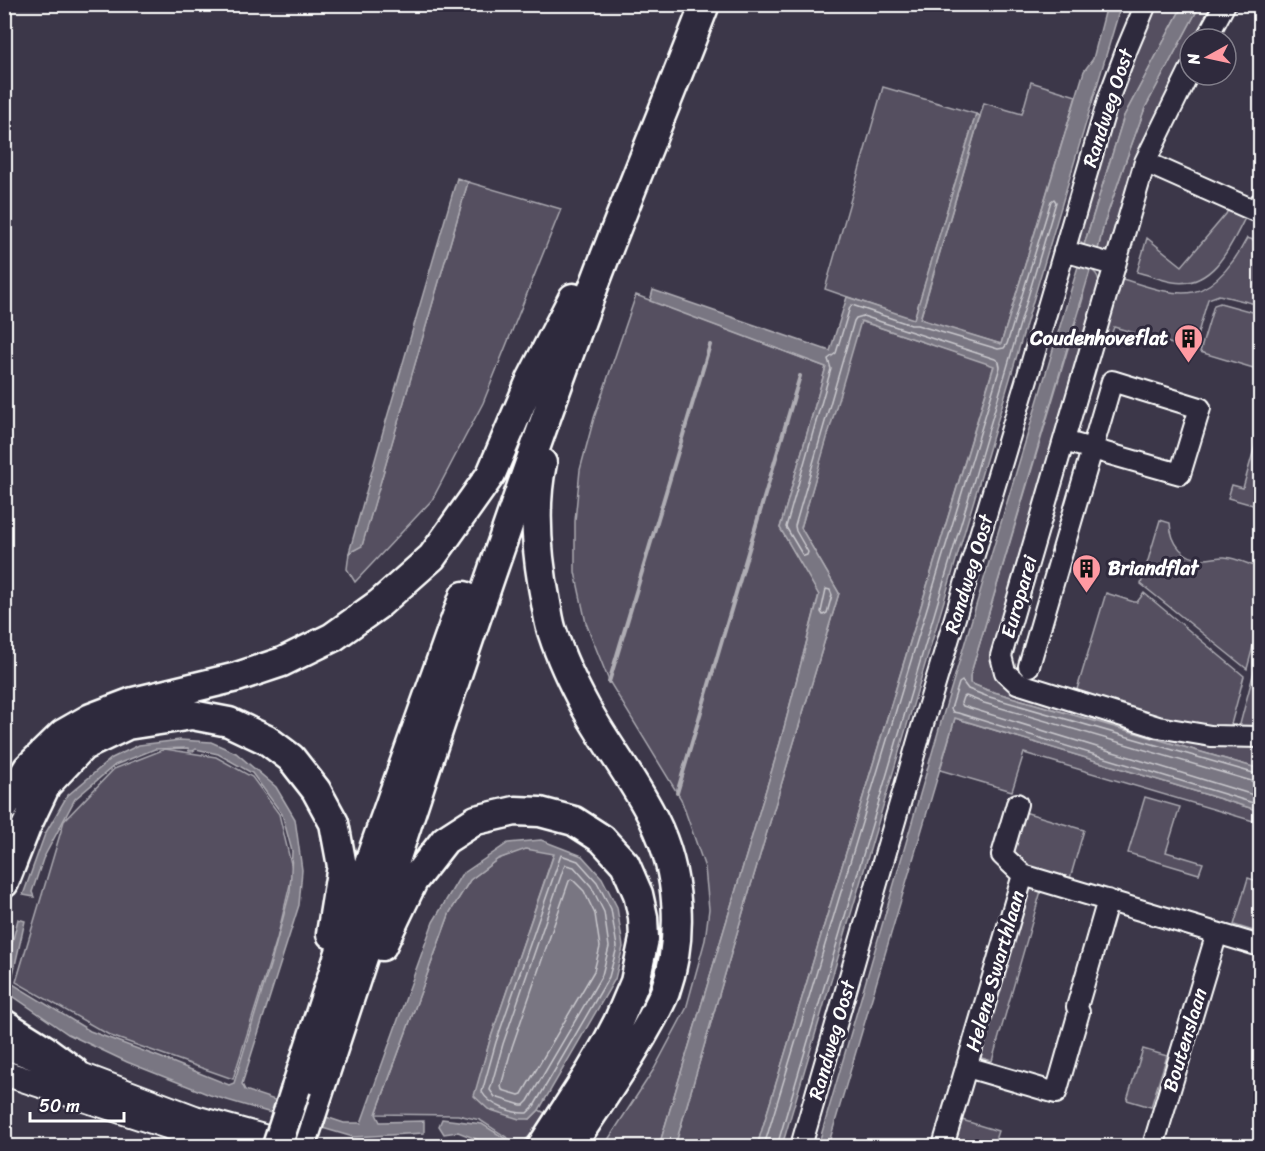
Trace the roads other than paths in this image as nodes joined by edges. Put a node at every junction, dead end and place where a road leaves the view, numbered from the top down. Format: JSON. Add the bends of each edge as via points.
{"nodes":[{"id":1,"x":688,"y":4,"type":"edge"},
{"id":2,"x":705,"y":4,"type":"edge"},
{"id":3,"x":1146,"y":4,"type":"edge"},
{"id":4,"x":1225,"y":4,"type":"edge"},
{"id":5,"x":1213,"y":27,"type":"edge"},
{"id":6,"x":1182,"y":87,"type":"edge"},
{"id":7,"x":1144,"y":162,"type":"junction"},
{"id":8,"x":1260,"y":203,"type":"edge"},
{"id":9,"x":1064,"y":251,"type":"junction"},
{"id":10,"x":1114,"y":265,"type":"junction"},
{"id":11,"x":579,"y":303,"type":"junction"},
{"id":12,"x":1064,"y":441,"type":"junction"},
{"id":13,"x":1093,"y":449,"type":"junction"},
{"id":14,"x":1018,"y":599,"type":"junction"},
{"id":15,"x":1046,"y":608,"type":"junction"},
{"id":16,"x":1029,"y":666,"type":"dead end"},
{"id":17,"x":1260,"y":736,"type":"edge"},
{"id":18,"x":1017,"y":804,"type":"dead end"},
{"id":19,"x":4,"y":807,"type":"edge"},
{"id":20,"x":1023,"y":875,"type":"junction"},
{"id":21,"x":4,"y":883,"type":"edge"},
{"id":22,"x":1108,"y":900,"type":"junction"},
{"id":23,"x":1217,"y":933,"type":"junction"},
{"id":24,"x":1260,"y":946,"type":"edge"},
{"id":25,"x":4,"y":1024,"type":"edge"},
{"id":26,"x":341,"y":1025,"type":"junction"},
{"id":27,"x":4,"y":1046,"type":"edge"},
{"id":28,"x":4,"y":1055,"type":"edge"},
{"id":29,"x":967,"y":1067,"type":"junction"},
{"id":30,"x":4,"y":1073,"type":"edge"},
{"id":31,"x":4,"y":1082,"type":"edge"},
{"id":32,"x":70,"y":1082,"type":"junction"},
{"id":33,"x":307,"y":1091,"type":"junction"},
{"id":34,"x":561,"y":1117,"type":"junction"},
{"id":35,"x":229,"y":1146,"type":"edge"},
{"id":36,"x":277,"y":1146,"type":"edge"},
{"id":37,"x":296,"y":1146,"type":"edge"},
{"id":38,"x":301,"y":1146,"type":"edge"},
{"id":39,"x":532,"y":1146,"type":"edge"},
{"id":40,"x":542,"y":1146,"type":"edge"},
{"id":41,"x":549,"y":1146,"type":"edge"},
{"id":42,"x":571,"y":1146,"type":"edge"},
{"id":43,"x":801,"y":1146,"type":"edge"},
{"id":44,"x":943,"y":1146,"type":"edge"},
{"id":45,"x":1153,"y":1146,"type":"edge"}],
"edges":[{"from":1,"to":11,"type":"highway","via":[[652,92]]},
{"from":2,"to":11,"type":"highway"},
{"from":3,"to":9,"type":"street","name":"Randweg Oost","via":[[1109,97]]},
{"from":4,"to":5,"type":"street"},
{"from":6,"to":7,"type":"street","name":"Europarei"},
{"from":7,"to":8,"type":"street","via":[[1253,210]]},
{"from":7,"to":10,"type":"street","name":"Europarei"},
{"from":9,"to":10,"type":"street"},
{"from":9,"to":43,"type":"street","name":"Randweg Oost"},
{"from":10,"to":12,"type":"street","name":"Europarei"},
{"from":11,"to":19,"type":"highway","via":[[531,380],[491,474],[432,557],[388,596],[333,637],[282,662],[91,717],[63,734],[28,768]]},
{"from":11,"to":26,"type":"highway"},
{"from":11,"to":33,"type":"highway","via":[[497,504],[370,860]]},
{"from":11,"to":42,"type":"highway","via":[[569,372],[554,413],[541,470],[536,525],[541,576],[552,632],[568,672],[655,821],[673,876],[677,910],[670,971],[657,1009]]},
{"from":12,"to":13,"type":"street"},
{"from":12,"to":14,"type":"street","name":"Europarei"},
{"from":13,"to":13,"type":"street","via":[[1180,474],[1200,408],[1112,381]]},
{"from":13,"to":15,"type":"street"},
{"from":14,"to":15,"type":"street"},
{"from":14,"to":17,"type":"street","name":"Europarei","via":[[1001,656],[1005,672],[1017,683],[1158,727],[1211,736]]},
{"from":15,"to":16,"type":"street"},
{"from":18,"to":20,"type":"street","name":"Helene Swarthlaan","via":[[1002,855]]},
{"from":20,"to":22,"type":"street"},
{"from":20,"to":29,"type":"street","name":"Helene Swarthlaan"},
{"from":21,"to":33,"type":"highway","via":[[46,785],[83,746],[126,725],[192,715],[229,722],[267,740],[291,758],[316,790],[334,823],[342,866],[331,936],[309,1012]]},
{"from":22,"to":23,"type":"street"},
{"from":22,"to":29,"type":"street","via":[[1056,1093]]},
{"from":23,"to":24,"type":"street"},
{"from":23,"to":45,"type":"street","name":"Boutenslaan"},
{"from":25,"to":32,"type":"highway","via":[[44,1048]]},
{"from":26,"to":33,"type":"highway"},
{"from":26,"to":34,"type":"highway","via":[[414,881],[445,840],[476,820],[515,811],[540,812],[574,821],[602,839],[625,864],[644,917],[644,939],[635,982],[623,1011]]},
{"from":27,"to":32,"type":"main road"},
{"from":28,"to":32,"type":"main road"},
{"from":29,"to":44,"type":"street","name":"Helene Swarthlaan"},
{"from":30,"to":32,"type":"main road"},
{"from":31,"to":32,"type":"main road"},
{"from":32,"to":35,"type":"main road"},
{"from":32,"to":37,"type":"main road"},
{"from":33,"to":36,"type":"highway","bridge":true},
{"from":33,"to":38,"type":"highway"},
{"from":34,"to":39,"type":"highway"},
{"from":34,"to":40,"type":"highway"},
{"from":34,"to":41,"type":"highway"}]}
